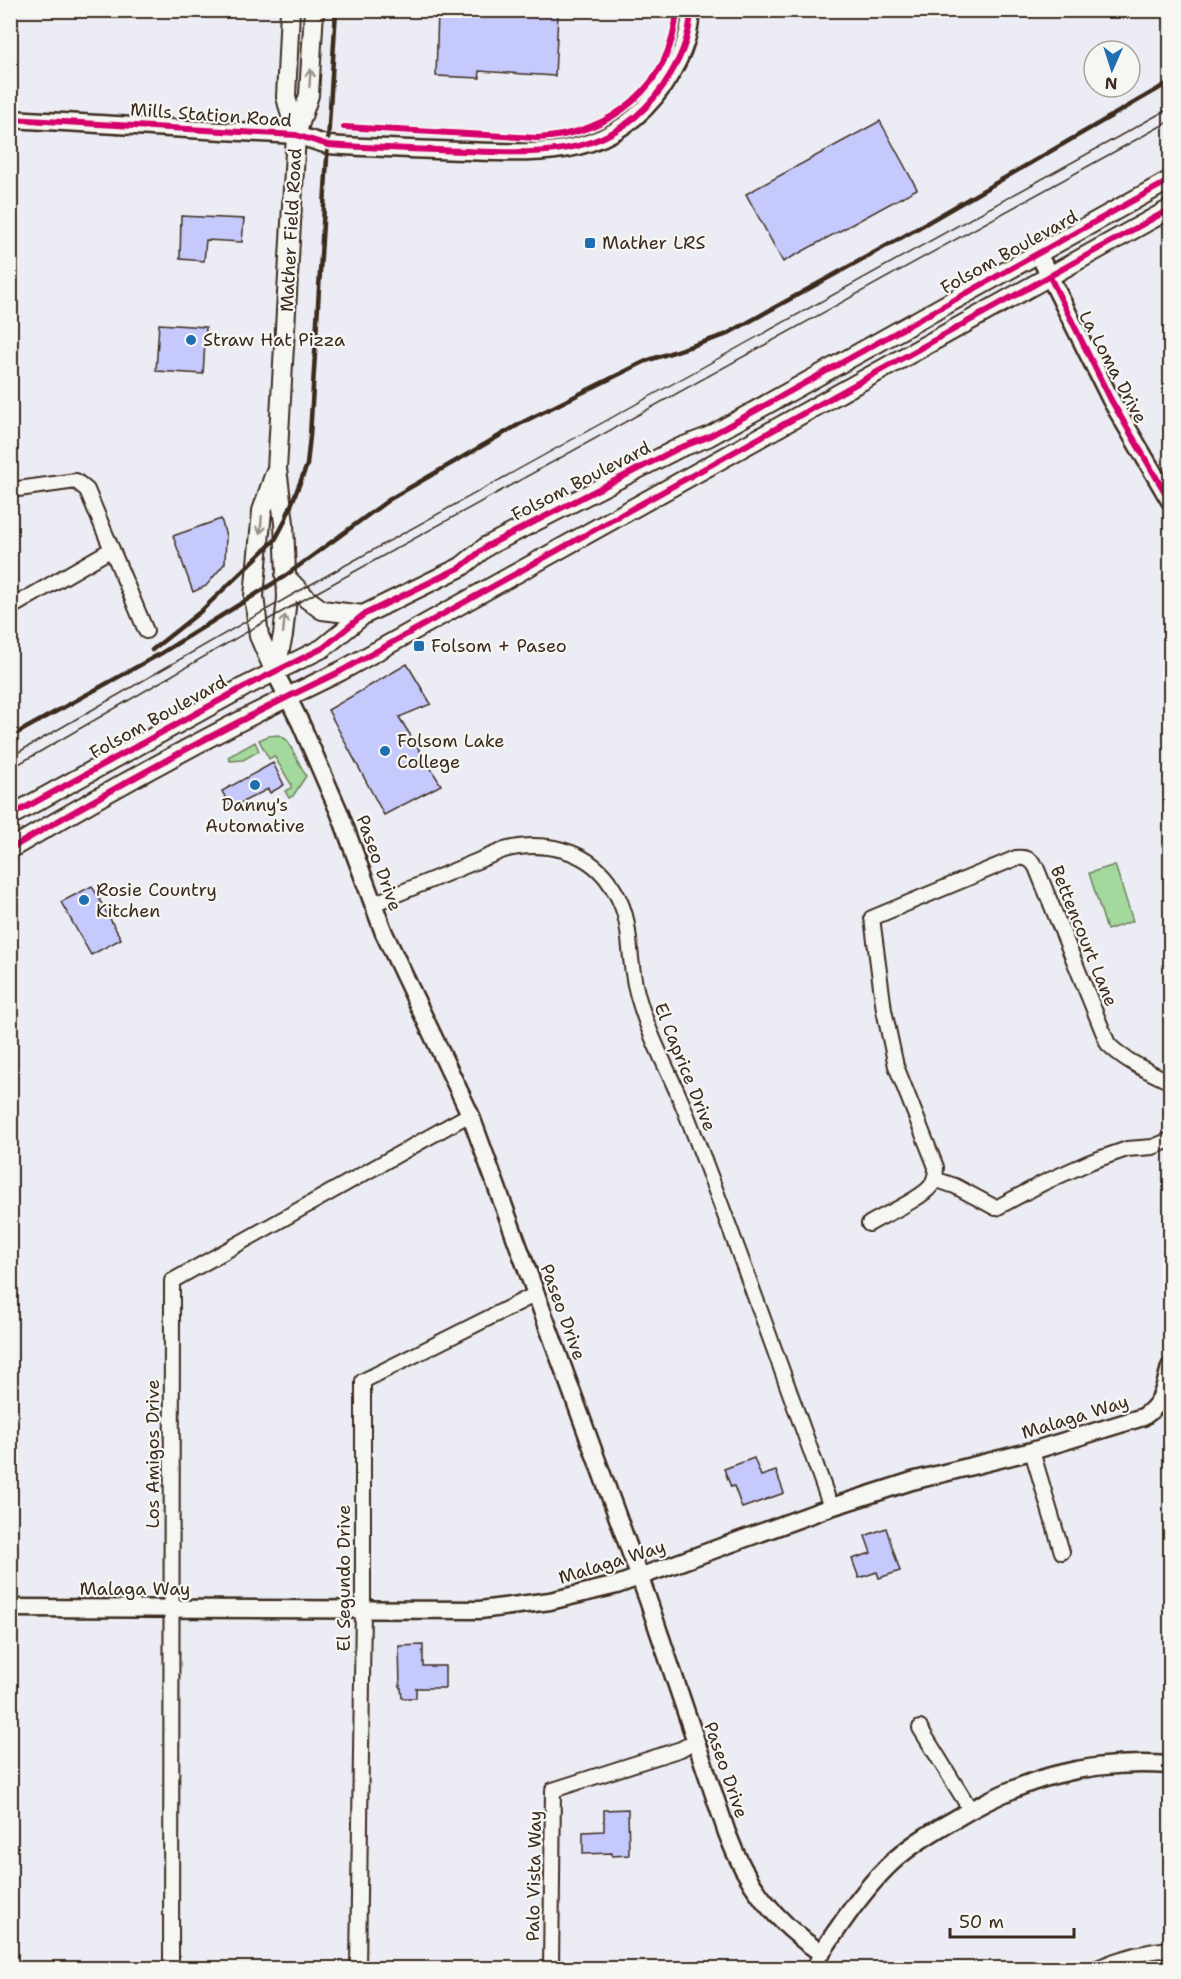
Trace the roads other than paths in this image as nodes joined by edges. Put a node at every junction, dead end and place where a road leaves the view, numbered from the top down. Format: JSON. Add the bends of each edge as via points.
{"nodes":[{"id":1,"x":290,"y":10,"type":"edge"},
{"id":2,"x":314,"y":10,"type":"edge"},
{"id":3,"x":691,"y":10,"type":"edge"},
{"id":4,"x":10,"y":119,"type":"edge"},
{"id":5,"x":296,"y":135,"type":"junction"},
{"id":6,"x":1170,"y":180,"type":"edge"},
{"id":7,"x":1170,"y":209,"type":"edge"},
{"id":8,"x":1038,"y":254,"type":"junction"},
{"id":9,"x":1050,"y":277,"type":"junction"},
{"id":10,"x":277,"y":469,"type":"junction"},
{"id":11,"x":18,"y":489,"type":"dead end"},
{"id":12,"x":1170,"y":501,"type":"edge"},
{"id":13,"x":112,"y":549,"type":"junction"},
{"id":14,"x":285,"y":576,"type":"junction"},
{"id":15,"x":10,"y":608,"type":"edge"},
{"id":16,"x":363,"y":615,"type":"junction"},
{"id":17,"x":146,"y":630,"type":"dead end"},
{"id":18,"x":275,"y":672,"type":"junction"},
{"id":19,"x":288,"y":696,"type":"junction"},
{"id":20,"x":10,"y":816,"type":"edge"},
{"id":21,"x":10,"y":849,"type":"edge"},
{"id":22,"x":373,"y":904,"type":"junction"},
{"id":23,"x":1170,"y":1082,"type":"edge"},
{"id":24,"x":470,"y":1114,"type":"junction"},
{"id":25,"x":1170,"y":1140,"type":"edge"},
{"id":26,"x":934,"y":1179,"type":"junction"},
{"id":27,"x":869,"y":1224,"type":"dead end"},
{"id":28,"x":536,"y":1294,"type":"junction"},
{"id":29,"x":1170,"y":1367,"type":"edge"},
{"id":30,"x":1032,"y":1451,"type":"junction"},
{"id":31,"x":831,"y":1507,"type":"junction"},
{"id":32,"x":1062,"y":1552,"type":"dead end"},
{"id":33,"x":639,"y":1577,"type":"junction"},
{"id":34,"x":10,"y":1608,"type":"edge"},
{"id":35,"x":171,"y":1609,"type":"junction"},
{"id":36,"x":363,"y":1609,"type":"junction"},
{"id":37,"x":920,"y":1728,"type":"dead end"},
{"id":38,"x":695,"y":1740,"type":"junction"},
{"id":39,"x":1170,"y":1765,"type":"edge"},
{"id":40,"x":970,"y":1809,"type":"junction"},
{"id":41,"x":1170,"y":1948,"type":"edge"},
{"id":42,"x":817,"y":1961,"type":"edge"},
{"id":43,"x":171,"y":1968,"type":"edge"},
{"id":44,"x":358,"y":1968,"type":"edge"},
{"id":45,"x":551,"y":1968,"type":"edge"},
{"id":46,"x":1097,"y":1968,"type":"edge"}],
"edges":[{"from":1,"to":5,"type":"main road","name":"Mather Field Road","via":[[286,97]]},
{"from":5,"to":2,"type":"main road","name":"Mather Field Road","one_way":true,"via":[[309,94]]},
{"from":3,"to":5,"type":"street","name":"Mills Station Road","via":[[682,54],[658,94],[625,126],[591,143],[551,152],[497,153],[328,145]]},
{"from":4,"to":5,"type":"street","name":"Mills Station Road"},
{"from":5,"to":10,"type":"main road","name":"Mather Field Road"},
{"from":6,"to":8,"type":"main road","name":"Folsom Boulevard"},
{"from":7,"to":9,"type":"main road"},
{"from":8,"to":9,"type":"street","name":"La Loma Drive"},
{"from":8,"to":16,"type":"main road","name":"Folsom Boulevard","via":[[708,437],[487,546],[461,567]]},
{"from":9,"to":12,"type":"street","name":"La Loma Drive","via":[[1111,400]]},
{"from":9,"to":19,"type":"main road","via":[[351,666]]},
{"from":10,"to":14,"type":"main road","name":"Mather Field Road"},
{"from":10,"to":18,"type":"main road","name":"Mather Field Road","one_way":true,"via":[[262,511],[254,596],[259,636]]},
{"from":11,"to":13,"type":"street","via":[[76,481],[87,489]]},
{"from":13,"to":15,"type":"street"},
{"from":13,"to":17,"type":"street"},
{"from":14,"to":16,"type":"main road","via":[[322,610]]},
{"from":18,"to":14,"type":"main road","name":"Mather Field Road","one_way":true,"via":[[287,598]]},
{"from":16,"to":18,"type":"main road","name":"Folsom Boulevard","via":[[323,648]]},
{"from":18,"to":19,"type":"street","name":"Paseo Drive"},
{"from":18,"to":20,"type":"main road","name":"Folsom Boulevard"},
{"from":19,"to":21,"type":"main road"},
{"from":19,"to":22,"type":"street","name":"Paseo Drive","via":[[340,814]]},
{"from":22,"to":24,"type":"street","name":"Paseo Drive"},
{"from":22,"to":31,"type":"street","name":"El Caprice Drive","via":[[504,850],[527,845],[550,846],[572,853],[609,881],[628,923],[633,973],[646,1023],[683,1106]]},
{"from":23,"to":26,"type":"street","name":"Bettencourt Lane","via":[[1132,1063],[1108,1044],[1036,867],[1024,857],[1016,858],[872,918],[896,1066],[936,1167]]},
{"from":24,"to":28,"type":"street","name":"Paseo Drive"},
{"from":24,"to":35,"type":"street","name":"Los Amigos Drive","via":[[172,1281]]},
{"from":25,"to":26,"type":"street","via":[[1154,1148],[1127,1149],[1090,1162],[996,1209]]},
{"from":26,"to":27,"type":"street","via":[[925,1192]]},
{"from":28,"to":33,"type":"street","name":"Paseo Drive"},
{"from":28,"to":36,"type":"street","name":"El Segundo Drive","via":[[363,1381]]},
{"from":29,"to":30,"type":"street","name":"Malaga Way","via":[[1161,1399],[1143,1417]]},
{"from":30,"to":31,"type":"street","name":"Malaga Way","via":[[912,1481]]},
{"from":30,"to":32,"type":"street"},
{"from":31,"to":33,"type":"street","name":"Malaga Way"},
{"from":33,"to":36,"type":"street","name":"Malaga Way","via":[[593,1592],[480,1610]]},
{"from":33,"to":38,"type":"street","name":"Paseo Drive"},
{"from":34,"to":35,"type":"street","name":"Malaga Way"},
{"from":35,"to":36,"type":"street","name":"Malaga Way"},
{"from":35,"to":43,"type":"street","name":"Los Amigos Drive"},
{"from":36,"to":44,"type":"street","name":"El Segundo Drive"},
{"from":37,"to":40,"type":"street"},
{"from":38,"to":42,"type":"street","name":"Paseo Drive","via":[[737,1860],[769,1909]]},
{"from":38,"to":45,"type":"street","name":"Palo Vista Way","via":[[681,1749],[553,1790]]},
{"from":39,"to":40,"type":"street","via":[[1073,1770],[1013,1788]]},
{"from":40,"to":42,"type":"street","via":[[912,1844],[887,1868]]},
{"from":41,"to":46,"type":"street"}]}
